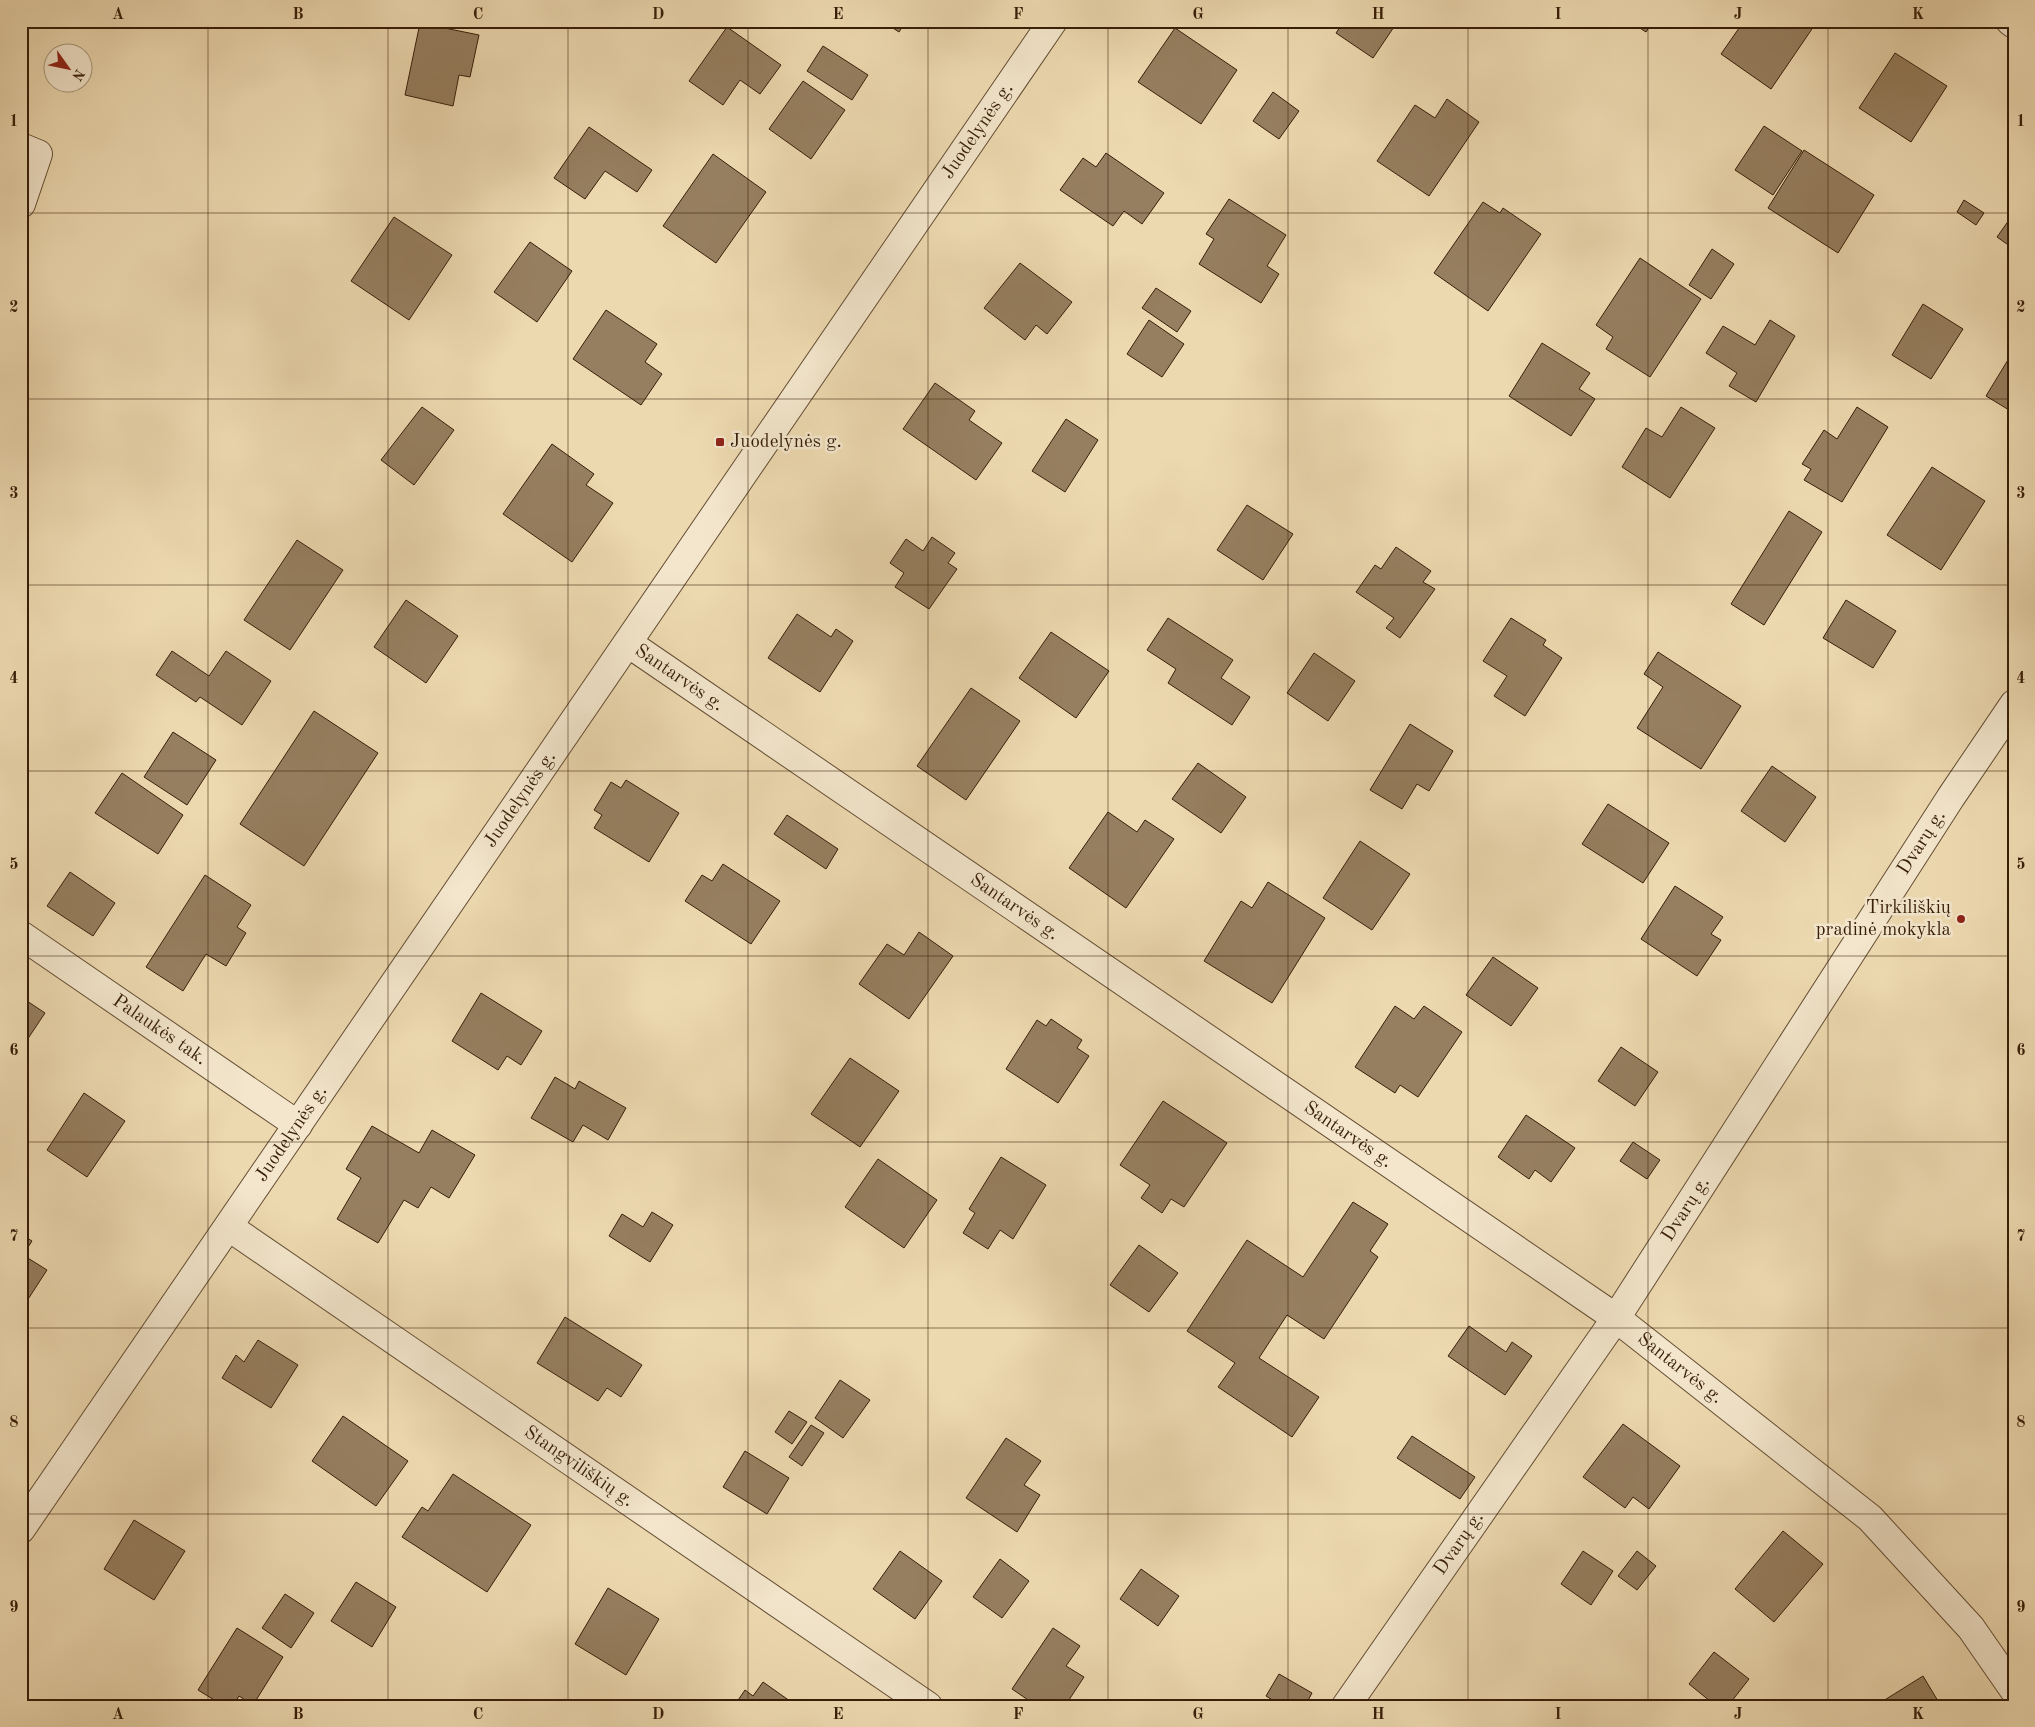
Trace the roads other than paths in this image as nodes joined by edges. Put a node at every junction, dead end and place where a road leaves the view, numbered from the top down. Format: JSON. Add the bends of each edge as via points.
{"nodes":[{"id":1,"x":1052,"y":21,"type":"edge"},
{"id":2,"x":2010,"y":21,"type":"edge"},
{"id":3,"x":2014,"y":24,"type":"edge"},
{"id":4,"x":21,"y":147,"type":"edge"},
{"id":5,"x":21,"y":204,"type":"edge"},
{"id":6,"x":628,"y":643,"type":"junction"},
{"id":7,"x":2014,"y":704,"type":"edge"},
{"id":8,"x":21,"y":935,"type":"edge"},
{"id":9,"x":298,"y":1125,"type":"junction"},
{"id":10,"x":229,"y":1227,"type":"junction"},
{"id":11,"x":1616,"y":1318,"type":"junction"},
{"id":12,"x":21,"y":1529,"type":"edge"},
{"id":13,"x":2014,"y":1690,"type":"edge"},
{"id":14,"x":928,"y":1706,"type":"edge"},
{"id":15,"x":1346,"y":1706,"type":"edge"}],
"edges":[{"from":1,"to":6,"type":"street","name":"Juodelynės g."},
{"from":2,"to":3,"type":"street"},
{"from":4,"to":5,"type":"street","via":[[38,154]]},
{"from":6,"to":9,"type":"street","name":"Juodelynės g."},
{"from":6,"to":11,"type":"street","name":"Santarvės g."},
{"from":7,"to":11,"type":"street","name":"Dvarų g."},
{"from":8,"to":9,"type":"street","name":"Palaukės tak."},
{"from":9,"to":10,"type":"street","name":"Juodelynės g."},
{"from":10,"to":12,"type":"street","name":"Juodelynės g."},
{"from":10,"to":14,"type":"street","name":"Stangviliškių g."},
{"from":11,"to":13,"type":"street","name":"Santarvės g.","via":[[1870,1518],[1971,1628]]},
{"from":11,"to":15,"type":"street","name":"Dvarų g."}]}
